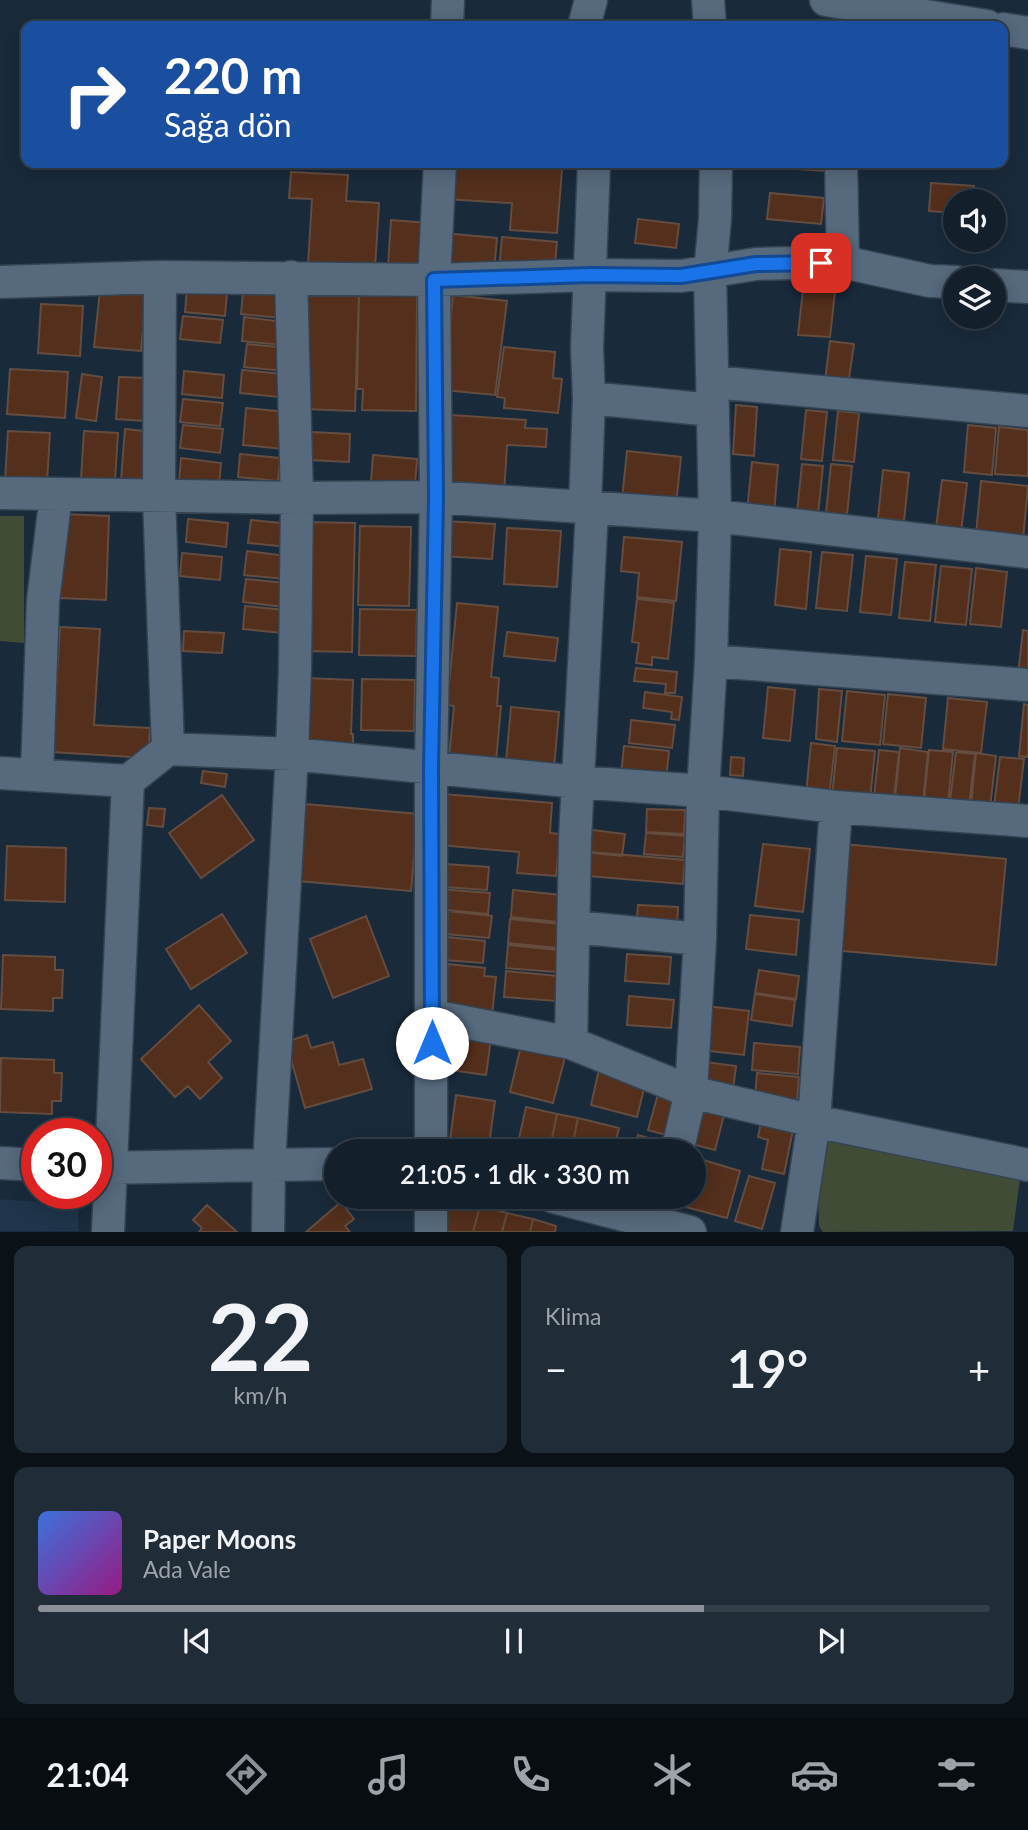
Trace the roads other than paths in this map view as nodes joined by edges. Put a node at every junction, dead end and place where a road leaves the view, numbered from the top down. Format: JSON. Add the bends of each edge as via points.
{"nodes":[{"id":1,"x":449,"y":0,"type":"edge"},
{"id":2,"x":591,"y":0,"type":"edge"},
{"id":3,"x":708,"y":0,"type":"edge"},
{"id":4,"x":839,"y":7,"type":"edge"},
{"id":5,"x":447,"y":21,"type":"edge"},
{"id":6,"x":585,"y":21,"type":"edge"},
{"id":7,"x":710,"y":21,"type":"edge"},
{"id":8,"x":948,"y":21,"type":"edge"},
{"id":9,"x":1008,"y":30,"type":"edge"},
{"id":10,"x":1028,"y":33,"type":"edge"},
{"id":11,"x":440,"y":168,"type":"edge"},
{"id":12,"x":594,"y":168,"type":"edge"},
{"id":13,"x":716,"y":168,"type":"edge"},
{"id":14,"x":841,"y":168,"type":"edge"},
{"id":15,"x":843,"y":262,"type":"junction"},
{"id":16,"x":710,"y":273,"type":"junction"},
{"id":17,"x":591,"y":275,"type":"junction"},
{"id":18,"x":160,"y":277,"type":"junction"},
{"id":19,"x":291,"y":277,"type":"junction"},
{"id":20,"x":434,"y":280,"type":"junction"},
{"id":21,"x":0,"y":282,"type":"edge"},
{"id":22,"x":943,"y":282,"type":"edge"},
{"id":23,"x":1006,"y":286,"type":"edge"},
{"id":24,"x":1028,"y":287,"type":"edge"},
{"id":25,"x":713,"y":396,"type":"junction"},
{"id":26,"x":589,"y":398,"type":"junction"},
{"id":27,"x":1028,"y":411,"type":"edge"},
{"id":28,"x":0,"y":493,"type":"edge"},
{"id":29,"x":56,"y":495,"type":"junction"},
{"id":30,"x":159,"y":496,"type":"junction"},
{"id":31,"x":436,"y":497,"type":"junction"},
{"id":32,"x":297,"y":498,"type":"junction"},
{"id":33,"x":588,"y":509,"type":"junction"},
{"id":34,"x":715,"y":516,"type":"junction"},
{"id":35,"x":1028,"y":552,"type":"edge"},
{"id":36,"x":711,"y":661,"type":"junction"},
{"id":37,"x":1028,"y":685,"type":"edge"},
{"id":38,"x":168,"y":750,"type":"junction"},
{"id":39,"x":292,"y":754,"type":"junction"},
{"id":40,"x":431,"y":768,"type":"junction"},
{"id":41,"x":0,"y":773,"type":"edge"},
{"id":42,"x":37,"y":774,"type":"junction"},
{"id":43,"x":128,"y":781,"type":"junction"},
{"id":44,"x":578,"y":782,"type":"junction"},
{"id":45,"x":703,"y":791,"type":"junction"},
{"id":46,"x":836,"y":807,"type":"junction"},
{"id":47,"x":1028,"y":821,"type":"edge"},
{"id":48,"x":573,"y":927,"type":"junction"},
{"id":49,"x":700,"y":939,"type":"junction"},
{"id":50,"x":433,"y":1016,"type":"junction"},
{"id":51,"x":571,"y":1043,"type":"junction"},
{"id":52,"x":691,"y":1091,"type":"junction"},
{"id":53,"x":106,"y":1118,"type":"edge"},
{"id":54,"x":814,"y":1121,"type":"junction"},
{"id":55,"x":431,"y":1139,"type":"edge"},
{"id":56,"x":680,"y":1139,"type":"edge"},
{"id":57,"x":0,"y":1163,"type":"edge"},
{"id":58,"x":21,"y":1164,"type":"edge"},
{"id":59,"x":270,"y":1164,"type":"junction"},
{"id":60,"x":324,"y":1164,"type":"edge"},
{"id":61,"x":1028,"y":1165,"type":"edge"},
{"id":62,"x":112,"y":1168,"type":"edge"},
{"id":63,"x":106,"y":1209,"type":"edge"},
{"id":64,"x":431,"y":1209,"type":"edge"},
{"id":65,"x":662,"y":1210,"type":"edge"},
{"id":66,"x":108,"y":1231,"type":"edge"},
{"id":67,"x":268,"y":1231,"type":"edge"},
{"id":68,"x":431,"y":1231,"type":"edge"},
{"id":69,"x":690,"y":1231,"type":"edge"},
{"id":70,"x":797,"y":1231,"type":"edge"}],
"edges":[{"from":1,"to":5,"type":"street"},
{"from":2,"to":6,"type":"street"},
{"from":3,"to":7,"type":"street"},
{"from":4,"to":8,"type":"street"},
{"from":9,"to":10,"type":"street"},
{"from":11,"to":20,"type":"street"},
{"from":12,"to":17,"type":"street"},
{"from":13,"to":16,"type":"street"},
{"from":14,"to":15,"type":"street"},
{"from":15,"to":16,"type":"street","via":[[756,264]]},
{"from":15,"to":22,"type":"street"},
{"from":16,"to":17,"type":"street"},
{"from":16,"to":25,"type":"street"},
{"from":17,"to":20,"type":"street"},
{"from":17,"to":26,"type":"street"},
{"from":18,"to":19,"type":"street"},
{"from":18,"to":21,"type":"street"},
{"from":18,"to":30,"type":"street"},
{"from":19,"to":20,"type":"street"},
{"from":19,"to":32,"type":"street"},
{"from":20,"to":31,"type":"street"},
{"from":23,"to":24,"type":"street"},
{"from":25,"to":26,"type":"street"},
{"from":25,"to":27,"type":"street"},
{"from":25,"to":34,"type":"street"},
{"from":26,"to":33,"type":"street"},
{"from":28,"to":29,"type":"street"},
{"from":29,"to":30,"type":"street"},
{"from":29,"to":42,"type":"street","via":[[43,601]]},
{"from":30,"to":32,"type":"street"},
{"from":30,"to":38,"type":"street"},
{"from":31,"to":32,"type":"street"},
{"from":31,"to":33,"type":"street"},
{"from":31,"to":40,"type":"street"},
{"from":32,"to":39,"type":"street"},
{"from":33,"to":34,"type":"street"},
{"from":33,"to":44,"type":"street"},
{"from":34,"to":35,"type":"street"},
{"from":34,"to":36,"type":"street"},
{"from":36,"to":37,"type":"street"},
{"from":36,"to":45,"type":"street"},
{"from":38,"to":39,"type":"street"},
{"from":38,"to":43,"type":"street"},
{"from":39,"to":40,"type":"street"},
{"from":39,"to":59,"type":"street"},
{"from":40,"to":44,"type":"street"},
{"from":40,"to":50,"type":"street"},
{"from":41,"to":42,"type":"street"},
{"from":42,"to":43,"type":"street"},
{"from":43,"to":53,"type":"street"},
{"from":44,"to":45,"type":"street"},
{"from":44,"to":48,"type":"street"},
{"from":45,"to":46,"type":"street"},
{"from":45,"to":49,"type":"street"},
{"from":46,"to":47,"type":"street"},
{"from":46,"to":54,"type":"street"},
{"from":48,"to":49,"type":"street"},
{"from":48,"to":51,"type":"street"},
{"from":49,"to":52,"type":"street"},
{"from":50,"to":51,"type":"street"},
{"from":50,"to":55,"type":"street"},
{"from":51,"to":52,"type":"street"},
{"from":52,"to":54,"type":"street"},
{"from":52,"to":56,"type":"street"},
{"from":54,"to":61,"type":"street"},
{"from":54,"to":70,"type":"street"},
{"from":57,"to":58,"type":"street"},
{"from":59,"to":60,"type":"street"},
{"from":59,"to":62,"type":"street"},
{"from":59,"to":67,"type":"street"},
{"from":63,"to":66,"type":"street"},
{"from":64,"to":68,"type":"street"},
{"from":65,"to":69,"type":"street"}]}
